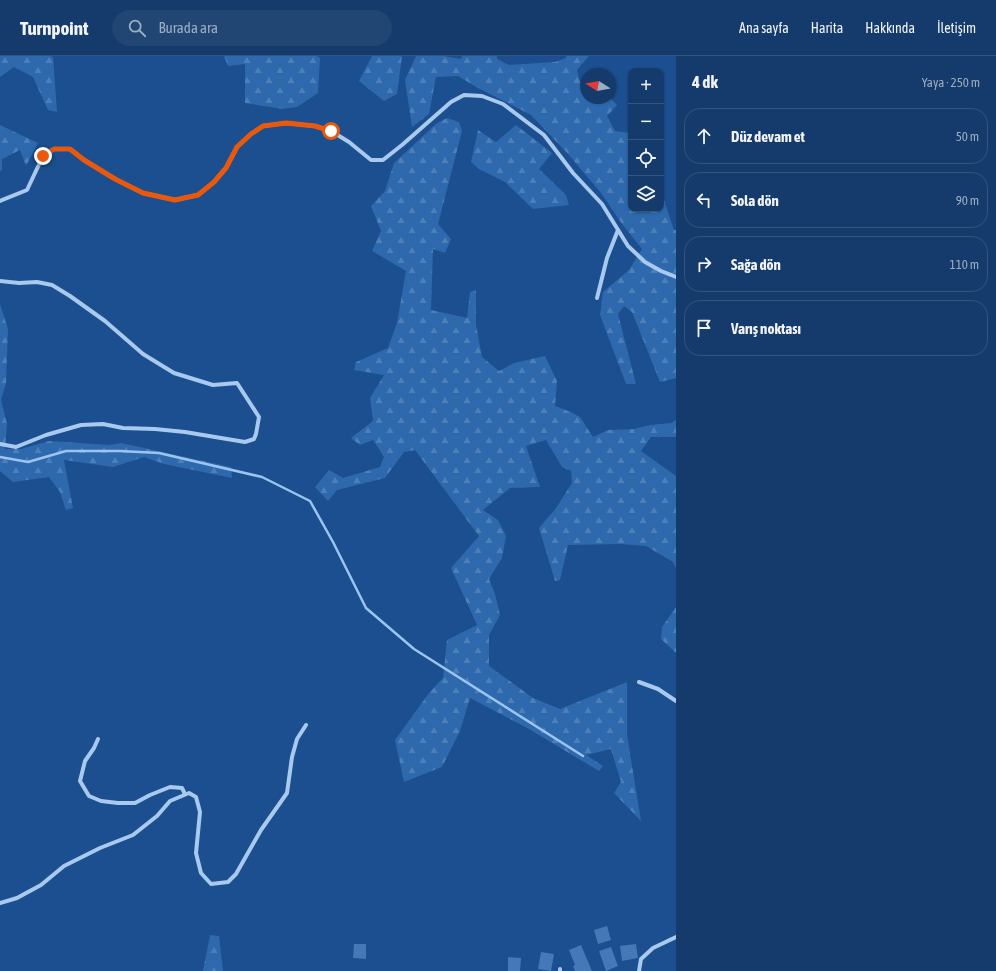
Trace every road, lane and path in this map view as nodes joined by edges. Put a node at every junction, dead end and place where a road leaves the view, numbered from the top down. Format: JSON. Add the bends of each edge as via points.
{"nodes":[{"id":1,"x":0,"y":201,"type":"edge"},
{"id":2,"x":618,"y":230,"type":"junction"},
{"id":3,"x":676,"y":277,"type":"edge"},
{"id":4,"x":0,"y":281,"type":"edge"},
{"id":5,"x":597,"y":298,"type":"dead end"},
{"id":6,"x":0,"y":444,"type":"edge"},
{"id":7,"x":639,"y":682,"type":"dead end"},
{"id":8,"x":676,"y":701,"type":"edge"},
{"id":9,"x":306,"y":725,"type":"dead end"},
{"id":10,"x":98,"y":739,"type":"dead end"},
{"id":11,"x":185,"y":794,"type":"junction"},
{"id":12,"x":0,"y":903,"type":"edge"},
{"id":13,"x":676,"y":937,"type":"edge"},
{"id":14,"x":639,"y":971,"type":"edge"}],
"edges":[{"from":1,"to":2,"type":"street","via":[[27,190],[43,156],[54,149],[70,149],[115,179],[143,193],[175,200],[198,195],[214,182],[226,168],[237,147],[251,134],[263,126],[286,123],[315,126],[331,131],[371,160],[383,160],[442,108],[464,95],[482,96],[503,104],[544,135],[573,173],[602,204]]},
{"from":2,"to":3,"type":"street","via":[[628,246],[645,262]]},
{"from":2,"to":5,"type":"street","via":[[607,258]]},
{"from":4,"to":6,"type":"street","via":[[52,285],[105,321],[143,354],[174,373],[213,385],[237,383],[259,417],[254,439],[245,442],[185,432],[123,428],[103,424],[81,425],[46,434],[16,447]]},
{"from":7,"to":8,"type":"street","via":[[658,689]]},
{"from":9,"to":11,"type":"street","via":[[297,739],[292,757],[287,794],[261,830],[236,874],[228,882],[211,884],[201,874],[196,853],[200,812],[196,797],[189,793]]},
{"from":10,"to":11,"type":"street","via":[[85,760],[80,781],[90,796],[101,801],[118,803],[135,802],[170,787],[182,788]]},
{"from":11,"to":12,"type":"street","via":[[170,801],[157,816],[133,835],[64,866],[41,885],[17,898]]},
{"from":13,"to":14,"type":"street","via":[[653,948],[641,959]]}]}
